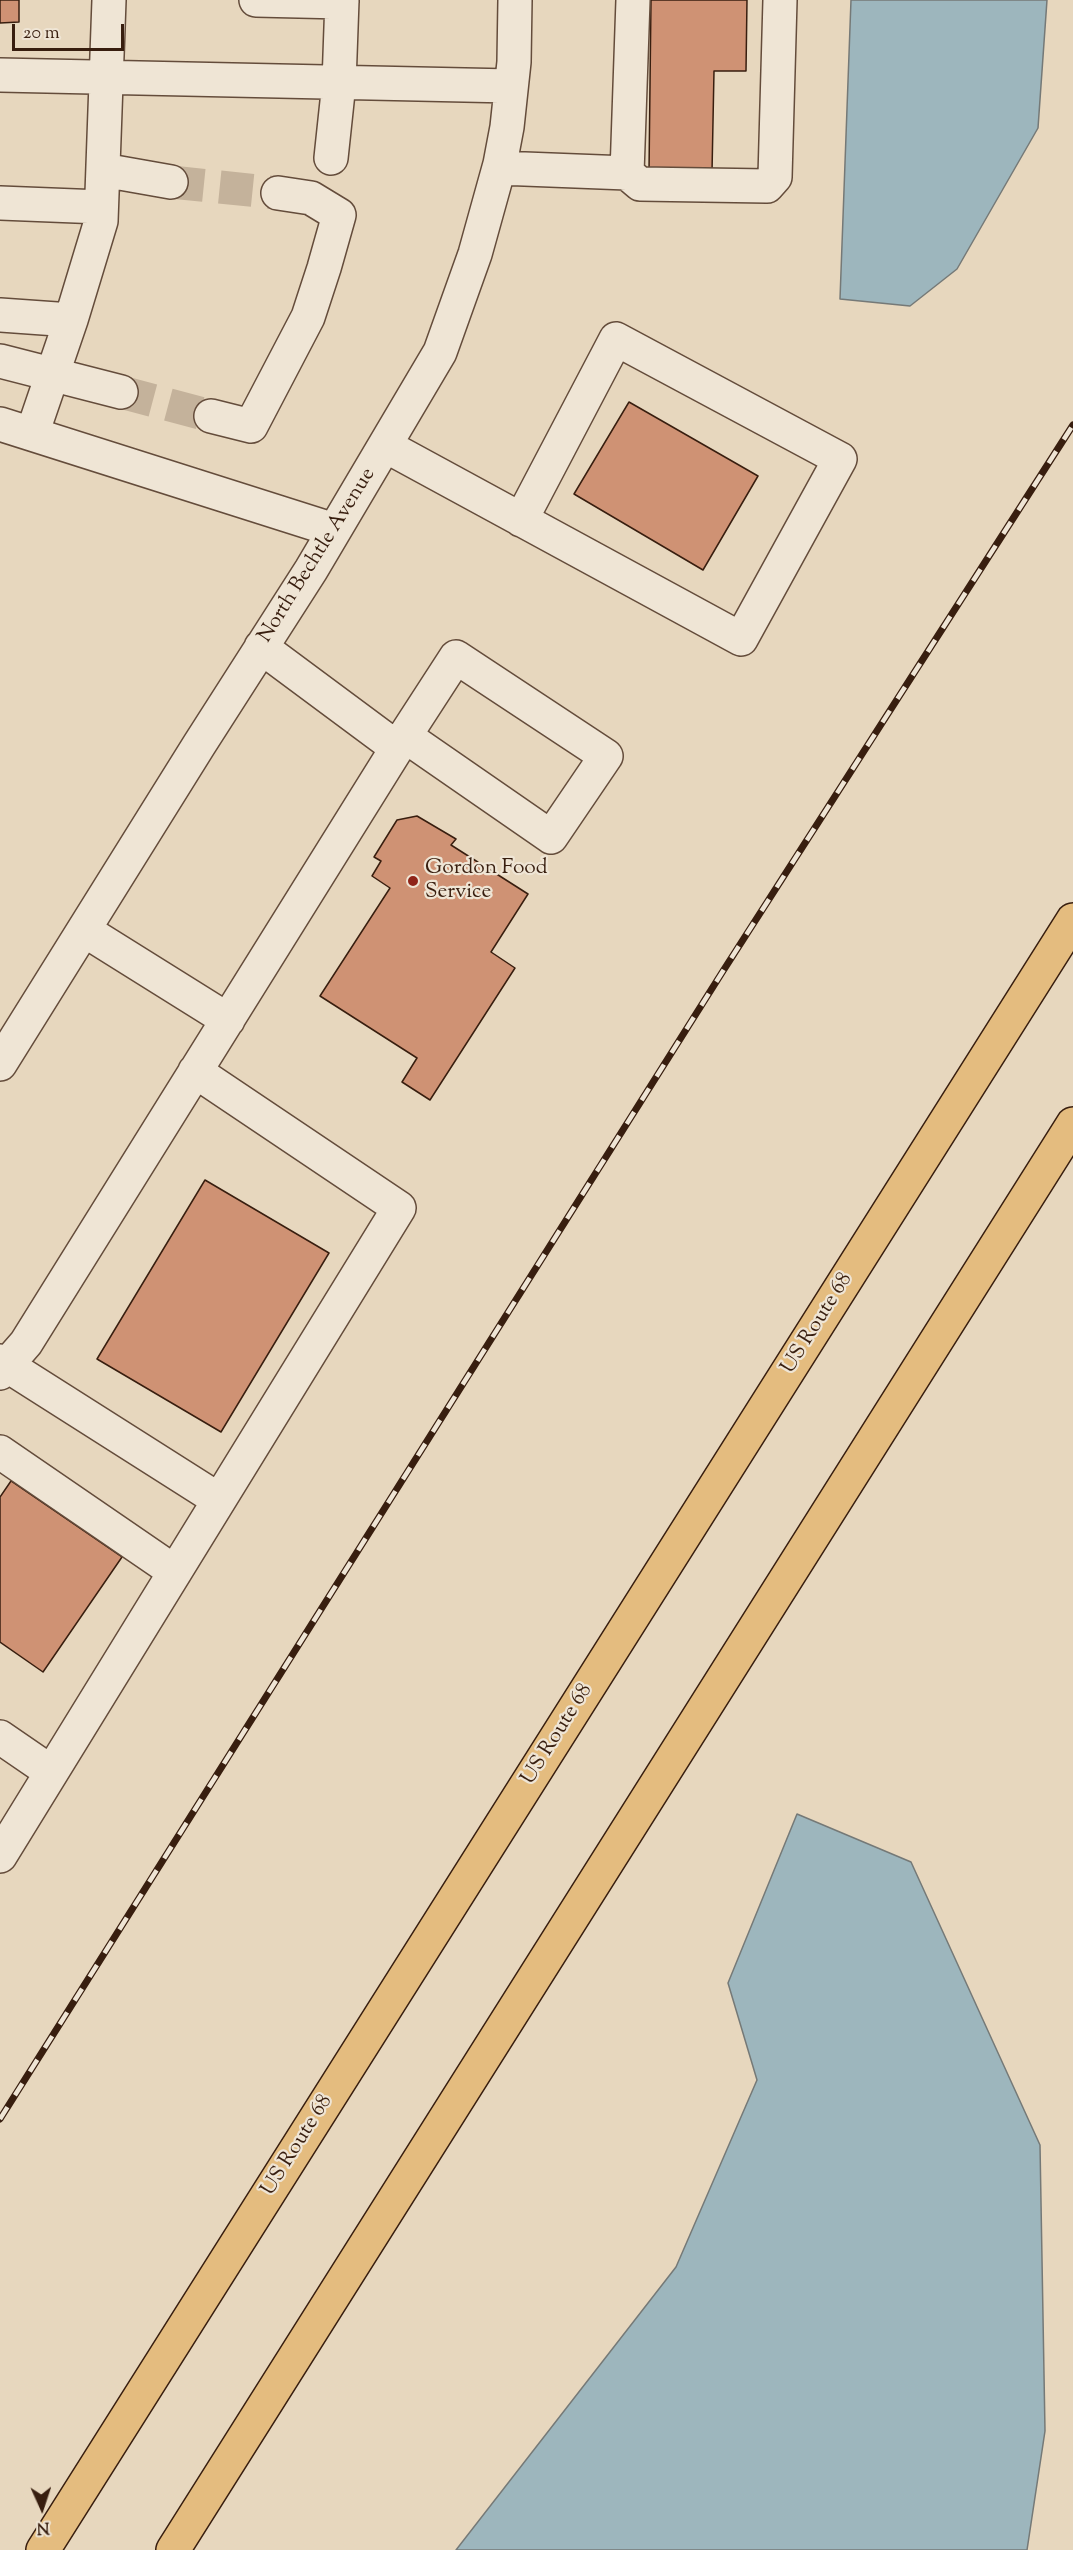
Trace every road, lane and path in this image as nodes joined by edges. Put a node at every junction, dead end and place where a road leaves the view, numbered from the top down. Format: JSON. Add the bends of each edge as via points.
{"nodes":[{"id":1,"x":109,"y":0,"type":"edge"},
{"id":2,"x":256,"y":0,"type":"edge"},
{"id":3,"x":515,"y":0,"type":"edge"},
{"id":4,"x":633,"y":0,"type":"edge"},
{"id":5,"x":780,"y":0,"type":"edge"},
{"id":6,"x":342,"y":1,"type":"edge"},
{"id":7,"x":0,"y":75,"type":"edge"},
{"id":8,"x":107,"y":77,"type":"junction"},
{"id":9,"x":339,"y":83,"type":"junction"},
{"id":10,"x":511,"y":86,"type":"junction"},
{"id":11,"x":331,"y":158,"type":"dead end"},
{"id":12,"x":499,"y":168,"type":"junction"},
{"id":13,"x":103,"y":170,"type":"junction"},
{"id":14,"x":627,"y":173,"type":"junction"},
{"id":15,"x":171,"y":182,"type":"tunnel mouth"},
{"id":16,"x":278,"y":193,"type":"tunnel mouth"},
{"id":17,"x":0,"y":203,"type":"edge"},
{"id":18,"x":101,"y":207,"type":"junction"},
{"id":19,"x":0,"y":315,"type":"edge"},
{"id":20,"x":70,"y":320,"type":"junction"},
{"id":21,"x":0,"y":361,"type":"edge"},
{"id":22,"x":51,"y":375,"type":"junction"},
{"id":23,"x":121,"y":392,"type":"tunnel mouth"},
{"id":24,"x":211,"y":416,"type":"tunnel mouth"},
{"id":25,"x":0,"y":424,"type":"edge"},
{"id":26,"x":32,"y":434,"type":"junction"},
{"id":27,"x":386,"y":446,"type":"junction"},
{"id":28,"x":521,"y":520,"type":"junction"},
{"id":29,"x":334,"y":530,"type":"junction"},
{"id":30,"x":261,"y":647,"type":"junction"},
{"id":31,"x":401,"y":742,"type":"junction"},
{"id":32,"x":1073,"y":920,"type":"edge"},
{"id":33,"x":84,"y":930,"type":"junction"},
{"id":34,"x":228,"y":1020,"type":"junction"},
{"id":35,"x":0,"y":1064,"type":"edge"},
{"id":36,"x":195,"y":1071,"type":"junction"},
{"id":37,"x":1073,"y":1124,"type":"edge"},
{"id":38,"x":2,"y":1366,"type":"edge"},
{"id":39,"x":0,"y":1452,"type":"edge"},
{"id":40,"x":219,"y":1500,"type":"junction"},
{"id":41,"x":175,"y":1572,"type":"junction"},
{"id":42,"x":0,"y":1737,"type":"edge"},
{"id":43,"x":51,"y":1772,"type":"junction"},
{"id":44,"x":0,"y":1856,"type":"edge"},
{"id":45,"x":43,"y":2550,"type":"edge"},
{"id":46,"x":172,"y":2550,"type":"edge"}],
"edges":[{"from":1,"to":8,"type":"street"},
{"from":2,"to":6,"type":"street"},
{"from":3,"to":10,"type":"street","name":"North Bechtle Avenue"},
{"from":4,"to":14,"type":"street"},
{"from":5,"to":14,"type":"street","via":[[775,177],[766,186],[640,184]]},
{"from":6,"to":9,"type":"street"},
{"from":7,"to":8,"type":"street"},
{"from":8,"to":9,"type":"street"},
{"from":8,"to":13,"type":"street"},
{"from":9,"to":10,"type":"street"},
{"from":9,"to":11,"type":"street"},
{"from":10,"to":12,"type":"street","name":"North Bechtle Avenue"},
{"from":12,"to":14,"type":"street"},
{"from":12,"to":27,"type":"street","name":"North Bechtle Avenue","via":[[475,254],[440,352]]},
{"from":13,"to":15,"type":"street"},
{"from":13,"to":18,"type":"street"},
{"from":16,"to":24,"type":"street","via":[[311,198],[339,215],[324,268],[308,317],[251,426]]},
{"from":17,"to":18,"type":"street"},
{"from":18,"to":20,"type":"street","via":[[101,221]]},
{"from":19,"to":20,"type":"street"},
{"from":20,"to":22,"type":"street"},
{"from":21,"to":22,"type":"street"},
{"from":22,"to":23,"type":"street"},
{"from":22,"to":26,"type":"street"},
{"from":25,"to":26,"type":"street"},
{"from":26,"to":29,"type":"street"},
{"from":27,"to":28,"type":"street"},
{"from":27,"to":29,"type":"street","name":"North Bechtle Avenue"},
{"from":28,"to":28,"type":"street","via":[[741,639],[840,459],[616,339]]},
{"from":29,"to":30,"type":"street","name":"North Bechtle Avenue"},
{"from":30,"to":31,"type":"street"},
{"from":30,"to":33,"type":"street","name":"North Bechtle Avenue"},
{"from":31,"to":31,"type":"street","via":[[456,657],[606,756],[551,837]]},
{"from":31,"to":34,"type":"street"},
{"from":32,"to":45,"type":"highway","name":"US Route 68"},
{"from":33,"to":34,"type":"street"},
{"from":33,"to":35,"type":"street","name":"North Bechtle Avenue"},
{"from":34,"to":36,"type":"street"},
{"from":36,"to":38,"type":"street","via":[[26,1343]]},
{"from":36,"to":40,"type":"street","via":[[399,1208]]},
{"from":37,"to":46,"type":"highway"},
{"from":38,"to":40,"type":"street"},
{"from":39,"to":41,"type":"street"},
{"from":40,"to":41,"type":"street"},
{"from":41,"to":43,"type":"street"},
{"from":42,"to":43,"type":"street"},
{"from":43,"to":44,"type":"street"}]}
